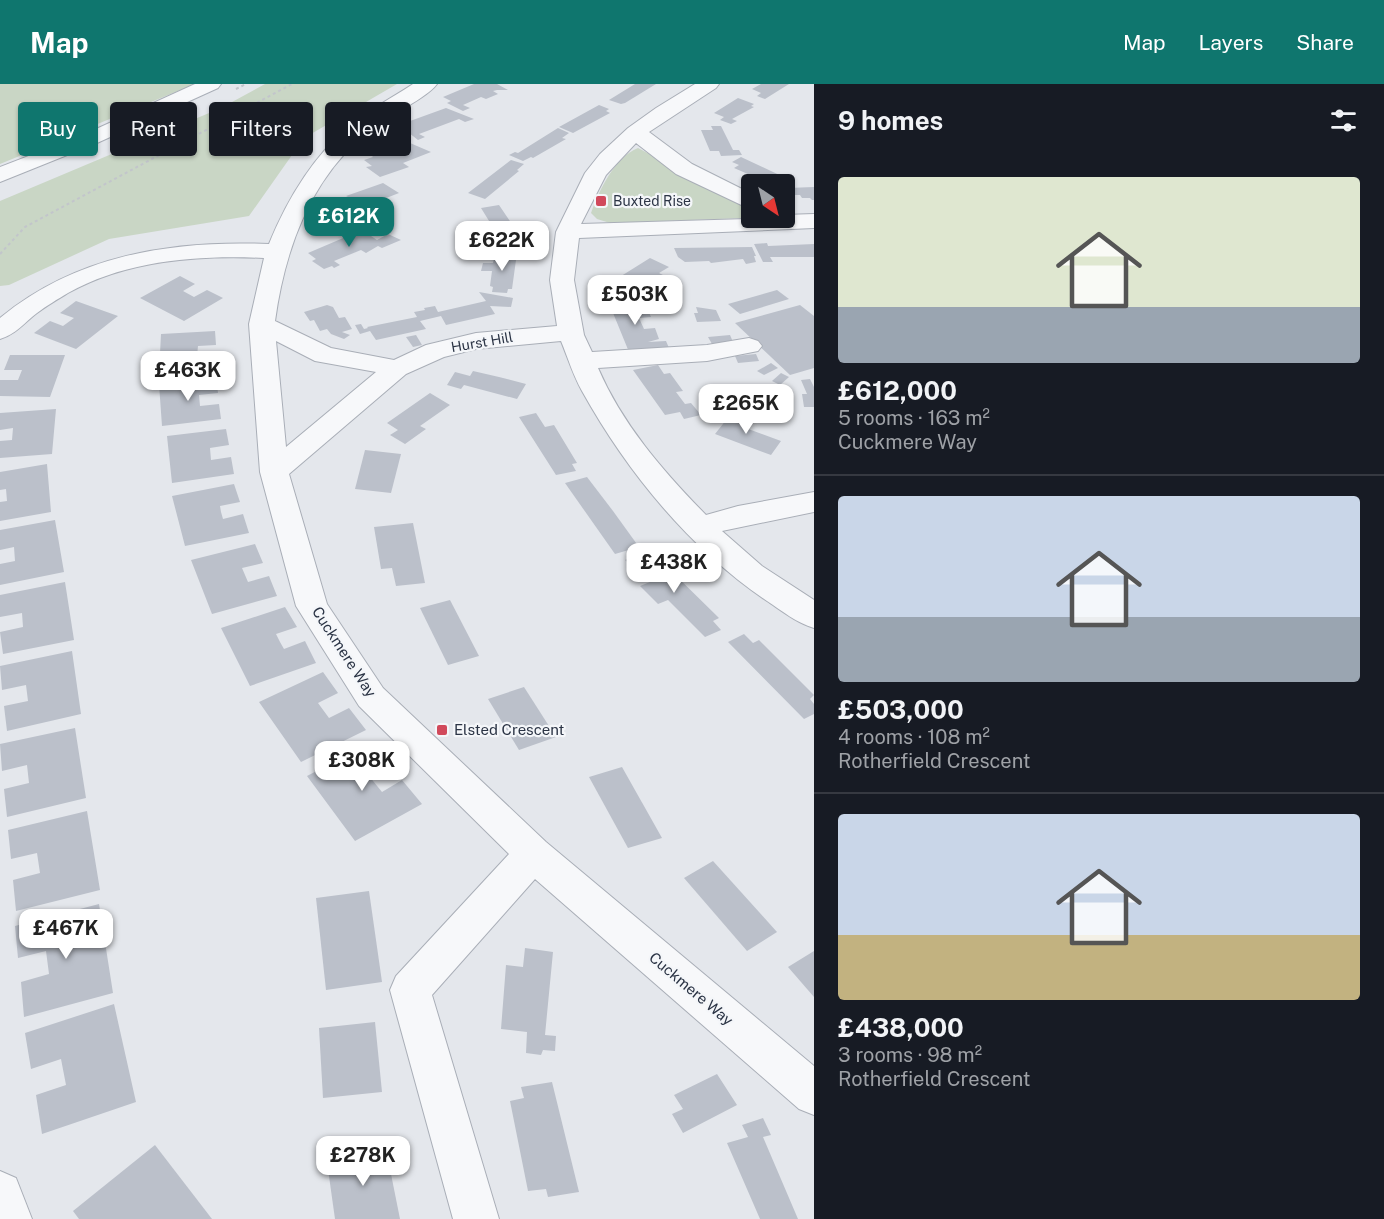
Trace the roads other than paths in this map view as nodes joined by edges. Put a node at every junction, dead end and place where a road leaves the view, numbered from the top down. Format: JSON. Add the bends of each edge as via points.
{"nodes":[{"id":1,"x":211,"y":84,"type":"edge"},
{"id":2,"x":427,"y":84,"type":"edge"},
{"id":3,"x":709,"y":84,"type":"edge"},
{"id":4,"x":635,"y":132,"type":"junction"},
{"id":5,"x":0,"y":175,"type":"edge"},
{"id":6,"x":741,"y":198,"type":"edge"},
{"id":7,"x":801,"y":219,"type":"edge"},
{"id":8,"x":568,"y":232,"type":"junction"},
{"id":9,"x":277,"y":251,"type":"junction"},
{"id":10,"x":262,"y":324,"type":"junction"},
{"id":11,"x":0,"y":332,"type":"edge"},
{"id":12,"x":571,"y":333,"type":"junction"},
{"id":13,"x":749,"y":346,"type":"dead end"},
{"id":14,"x":581,"y":361,"type":"junction"},
{"id":15,"x":397,"y":368,"type":"junction"},
{"id":16,"x":274,"y":472,"type":"junction"},
{"id":17,"x":814,"y":502,"type":"edge"},
{"id":18,"x":698,"y":527,"type":"junction"},
{"id":19,"x":814,"y":616,"type":"edge"},
{"id":20,"x":533,"y":854,"type":"junction"},
{"id":21,"x":814,"y":1094,"type":"edge"},
{"id":22,"x":0,"y":1194,"type":"edge"},
{"id":23,"x":9,"y":1219,"type":"edge"},
{"id":24,"x":476,"y":1219,"type":"edge"}],
"edges":[{"from":1,"to":5,"type":"street"},
{"from":2,"to":9,"type":"street","name":"Cuckmere Way","via":[[356,132],[331,156],[290,218]]},
{"from":3,"to":4,"type":"street"},
{"from":4,"to":6,"type":"street","via":[[684,169]]},
{"from":4,"to":8,"type":"street","via":[[595,174],[576,207]]},
{"from":7,"to":8,"type":"street","via":[[662,239]]},
{"from":8,"to":12,"type":"street","via":[[562,265],[563,296]]},
{"from":9,"to":10,"type":"street","name":"Cuckmere Way"},
{"from":9,"to":11,"type":"street","via":[[174,251],[123,263],[43,297]]},
{"from":10,"to":15,"type":"street","via":[[324,355]]},
{"from":10,"to":16,"type":"street","name":"Cuckmere Way"},
{"from":12,"to":14,"type":"street"},
{"from":12,"to":15,"type":"street","name":"Hurst Hill","via":[[476,341],[435,351]]},
{"from":13,"to":14,"type":"street","via":[[707,353]]},
{"from":14,"to":18,"type":"street","via":[[619,431],[654,479]]},
{"from":15,"to":16,"type":"street","name":"Hurst Hill"},
{"from":16,"to":20,"type":"street","name":"Cuckmere Way","via":[[312,606],[371,697]]},
{"from":17,"to":18,"type":"street"},
{"from":18,"to":19,"type":"street","via":[[745,569]]},
{"from":20,"to":21,"type":"street","name":"Cuckmere Way"},
{"from":20,"to":24,"type":"street","via":[[410,990]]},
{"from":22,"to":23,"type":"street"}]}
